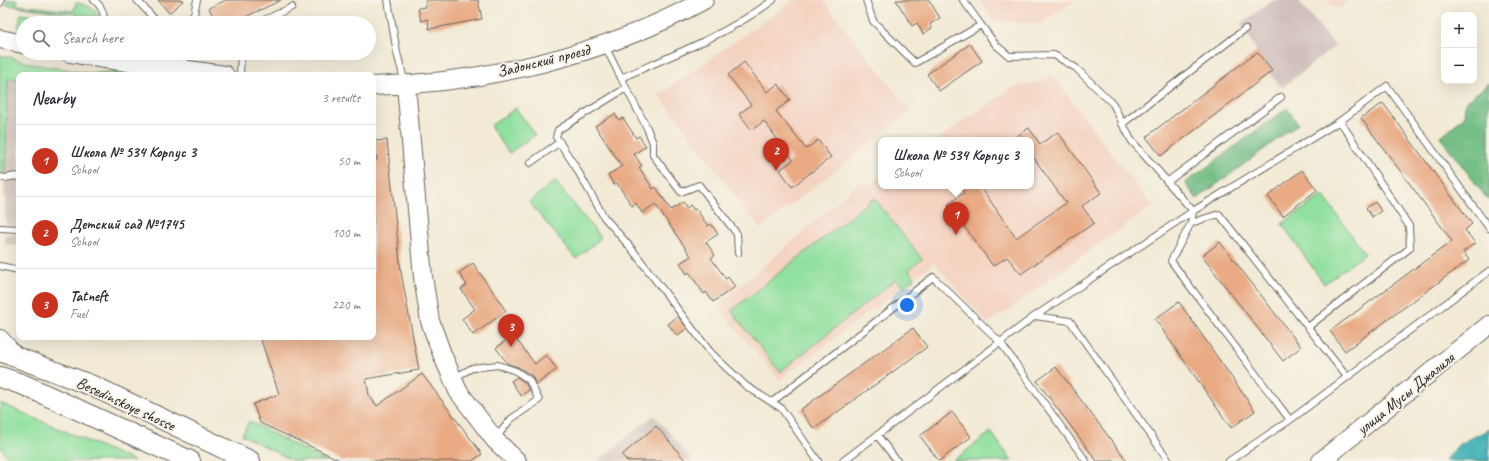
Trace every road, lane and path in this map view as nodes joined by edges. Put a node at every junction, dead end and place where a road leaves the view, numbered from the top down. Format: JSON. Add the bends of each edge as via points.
{"nodes":[{"id":1,"x":94,"y":0,"type":"edge"},
{"id":2,"x":137,"y":0,"type":"edge"},
{"id":3,"x":197,"y":0,"type":"edge"},
{"id":4,"x":388,"y":0,"type":"edge"},
{"id":5,"x":704,"y":0,"type":"edge"},
{"id":6,"x":773,"y":0,"type":"edge"},
{"id":7,"x":866,"y":0,"type":"edge"},
{"id":8,"x":963,"y":0,"type":"edge"},
{"id":9,"x":292,"y":7,"type":"dead end"},
{"id":10,"x":104,"y":16,"type":"edge"},
{"id":11,"x":152,"y":16,"type":"edge"},
{"id":12,"x":194,"y":16,"type":"edge"},
{"id":13,"x":273,"y":16,"type":"edge"},
{"id":14,"x":981,"y":26,"type":"junction"},
{"id":15,"x":1245,"y":29,"type":"dead end"},
{"id":16,"x":0,"y":39,"type":"edge"},
{"id":17,"x":16,"y":42,"type":"edge"},
{"id":18,"x":605,"y":45,"type":"junction"},
{"id":19,"x":167,"y":60,"type":"edge"},
{"id":20,"x":241,"y":60,"type":"edge"},
{"id":21,"x":184,"y":61,"type":"edge"},
{"id":22,"x":215,"y":72,"type":"edge"},
{"id":23,"x":240,"y":72,"type":"edge"},
{"id":24,"x":621,"y":78,"type":"junction"},
{"id":25,"x":406,"y":85,"type":"junction"},
{"id":26,"x":376,"y":86,"type":"edge"},
{"id":27,"x":626,"y":88,"type":"junction"},
{"id":28,"x":1281,"y":97,"type":"dead end"},
{"id":29,"x":1340,"y":121,"type":"junction"},
{"id":30,"x":1122,"y":124,"type":"junction"},
{"id":31,"x":560,"y":142,"type":"junction"},
{"id":32,"x":530,"y":163,"type":"dead end"},
{"id":33,"x":16,"y":176,"type":"edge"},
{"id":34,"x":0,"y":177,"type":"edge"},
{"id":35,"x":1167,"y":182,"type":"junction"},
{"id":36,"x":1193,"y":211,"type":"junction"},
{"id":37,"x":1191,"y":223,"type":"junction"},
{"id":38,"x":0,"y":228,"type":"edge"},
{"id":39,"x":1489,"y":228,"type":"edge"},
{"id":40,"x":16,"y":229,"type":"edge"},
{"id":41,"x":738,"y":253,"type":"dead end"},
{"id":42,"x":0,"y":266,"type":"edge"},
{"id":43,"x":16,"y":269,"type":"edge"},
{"id":44,"x":1489,"y":271,"type":"edge"},
{"id":45,"x":1035,"y":316,"type":"junction"},
{"id":46,"x":1489,"y":325,"type":"edge"},
{"id":47,"x":1308,"y":327,"type":"junction"},
{"id":48,"x":0,"y":339,"type":"edge"},
{"id":49,"x":1000,"y":342,"type":"junction"},
{"id":50,"x":7,"y":353,"type":"edge"},
{"id":51,"x":0,"y":377,"type":"edge"},
{"id":52,"x":1347,"y":377,"type":"junction"},
{"id":53,"x":452,"y":379,"type":"junction"},
{"id":54,"x":772,"y":402,"type":"junction"},
{"id":55,"x":1290,"y":420,"type":"junction"},
{"id":56,"x":877,"y":435,"type":"junction"},
{"id":57,"x":495,"y":440,"type":"junction"},
{"id":58,"x":190,"y":461,"type":"edge"},
{"id":59,"x":250,"y":461,"type":"edge"},
{"id":60,"x":516,"y":461,"type":"edge"},
{"id":61,"x":818,"y":461,"type":"edge"},
{"id":62,"x":843,"y":461,"type":"edge"},
{"id":63,"x":897,"y":461,"type":"edge"},
{"id":64,"x":1086,"y":461,"type":"edge"},
{"id":65,"x":1169,"y":461,"type":"edge"},
{"id":66,"x":1229,"y":461,"type":"edge"},
{"id":67,"x":1321,"y":461,"type":"edge"}],
"edges":[{"from":1,"to":10,"type":"lane","via":[[101,6]]},
{"from":2,"to":11,"type":"lane"},
{"from":3,"to":12,"type":"lane"},
{"from":4,"to":25,"type":"lane"},
{"from":5,"to":18,"type":"street","name":"Задонский проезд"},
{"from":6,"to":24,"type":"lane","via":[[755,14],[698,44]]},
{"from":7,"to":14,"type":"lane","via":[[873,21],[915,63]]},
{"from":8,"to":14,"type":"lane"},
{"from":9,"to":13,"type":"lane"},
{"from":14,"to":30,"type":"lane","via":[[1009,56],[1054,55],[1076,68],[1113,104]]},
{"from":15,"to":30,"type":"lane"},
{"from":16,"to":17,"type":"street"},
{"from":18,"to":24,"type":"lane"},
{"from":18,"to":25,"type":"street","name":"Задонский проезд","via":[[492,73]]},
{"from":19,"to":21,"type":"street"},
{"from":20,"to":23,"type":"lane"},
{"from":21,"to":22,"type":"street"},
{"from":24,"to":27,"type":"lane"},
{"from":25,"to":26,"type":"street","name":"Задонский проезд"},
{"from":25,"to":53,"type":"street","via":[[423,277],[430,321]]},
{"from":27,"to":31,"type":"lane","via":[[558,130],[556,137]]},
{"from":27,"to":41,"type":"lane","via":[[647,128],[653,143],[653,155],[681,192],[699,185],[737,234]]},
{"from":28,"to":35,"type":"lane"},
{"from":29,"to":36,"type":"lane"},
{"from":29,"to":39,"type":"lane","via":[[1387,86]]},
{"from":29,"to":47,"type":"lane","via":[[1409,226],[1410,248]]},
{"from":30,"to":35,"type":"lane","via":[[1131,140]]},
{"from":31,"to":32,"type":"lane"},
{"from":31,"to":54,"type":"lane","via":[[604,217],[631,248],[711,354],[746,386]]},
{"from":33,"to":34,"type":"lane"},
{"from":35,"to":36,"type":"lane"},
{"from":36,"to":37,"type":"lane"},
{"from":36,"to":45,"type":"lane"},
{"from":37,"to":47,"type":"lane","via":[[1219,214]]},
{"from":37,"to":55,"type":"lane","via":[[1172,261]]},
{"from":38,"to":40,"type":"lane"},
{"from":42,"to":43,"type":"lane"},
{"from":44,"to":52,"type":"lane"},
{"from":45,"to":49,"type":"lane"},
{"from":45,"to":65,"type":"lane","via":[[1070,321]]},
{"from":46,"to":67,"type":"street","name":"улица Мусы Джалиля"},
{"from":47,"to":52,"type":"lane"},
{"from":48,"to":50,"type":"street"},
{"from":49,"to":54,"type":"lane","via":[[933,277]]},
{"from":49,"to":56,"type":"lane"},
{"from":49,"to":64,"type":"lane"},
{"from":50,"to":59,"type":"main road","name":"Besedinskoye shosse","via":[[93,386]]},
{"from":51,"to":58,"type":"main road","name":"Besedinskoye shosse","via":[[24,385]]},
{"from":52,"to":55,"type":"lane"},
{"from":53,"to":57,"type":"street","via":[[458,391]]},
{"from":53,"to":57,"type":"lane","via":[[472,368],[498,365],[516,371],[529,380],[539,400],[511,419]]},
{"from":54,"to":61,"type":"lane","via":[[781,408]]},
{"from":55,"to":66,"type":"lane"},
{"from":56,"to":62,"type":"lane"},
{"from":56,"to":63,"type":"lane"},
{"from":57,"to":60,"type":"street"}]}
